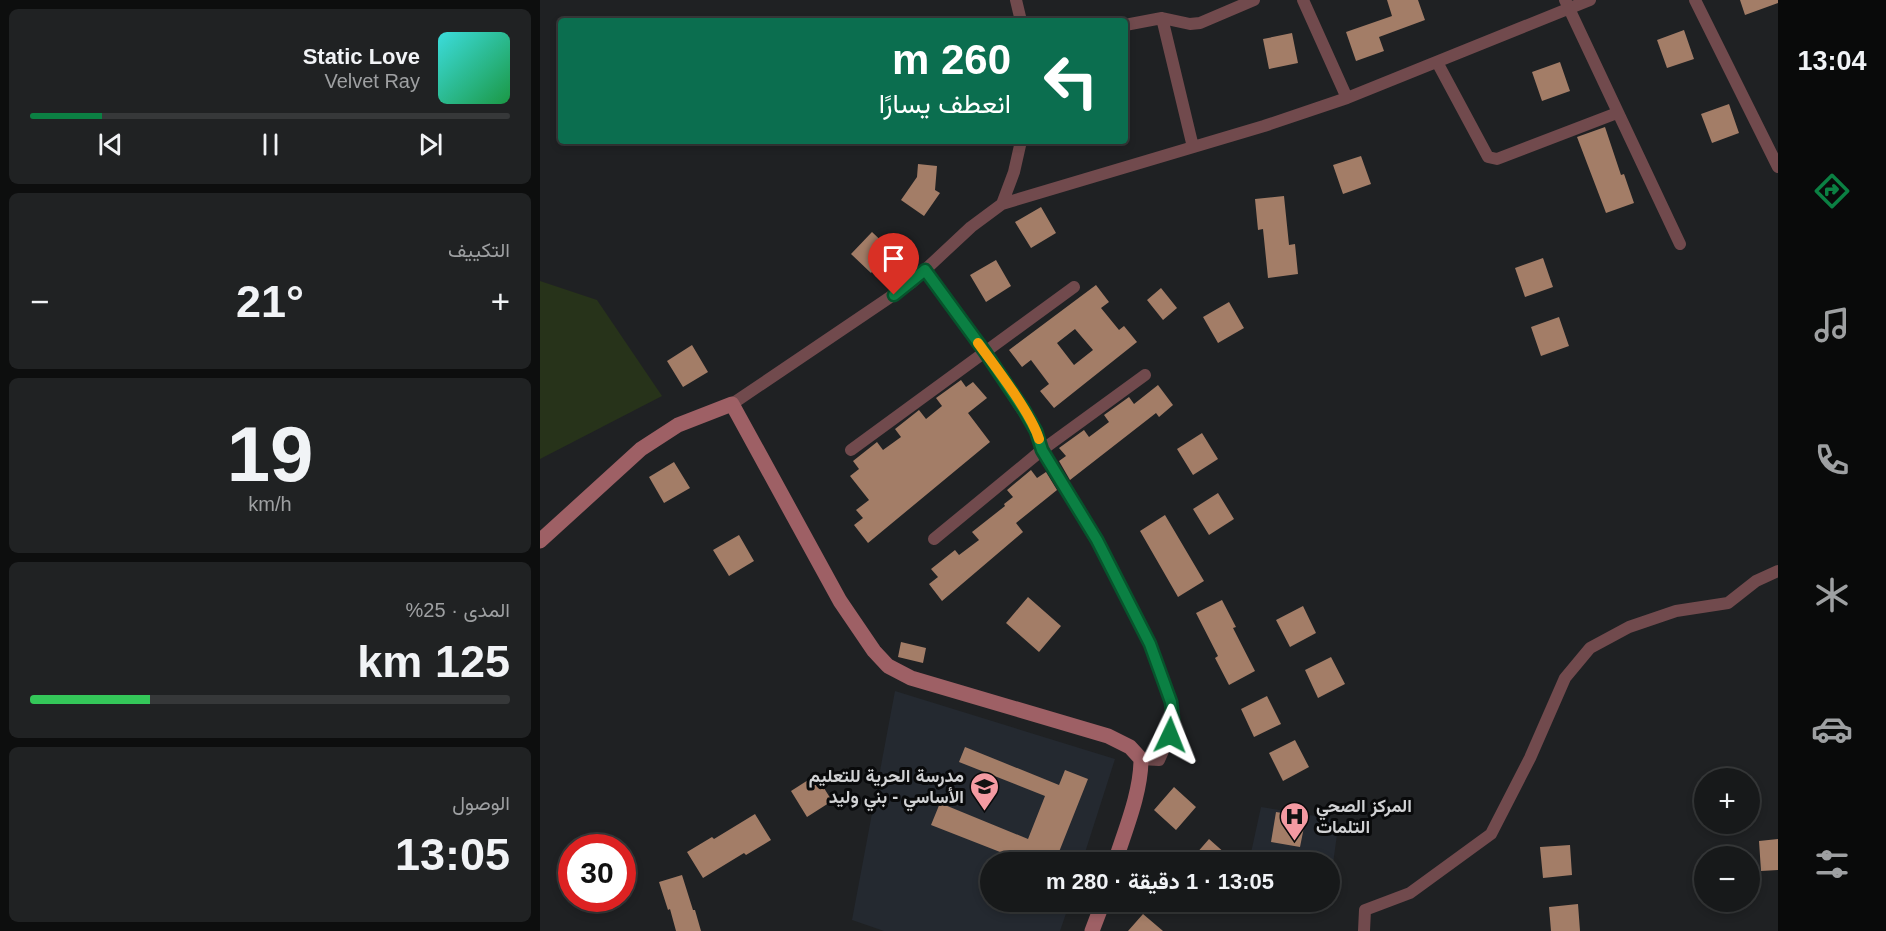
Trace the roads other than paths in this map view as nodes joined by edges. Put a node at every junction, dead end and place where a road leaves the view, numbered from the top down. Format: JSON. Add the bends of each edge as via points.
{"nodes":[{"id":1,"x":1016,"y":0,"type":"edge"},
{"id":2,"x":1254,"y":0,"type":"edge"},
{"id":3,"x":1303,"y":0,"type":"edge"},
{"id":4,"x":1590,"y":0,"type":"edge"},
{"id":5,"x":1695,"y":0,"type":"edge"},
{"id":6,"x":1567,"y":4,"type":"edge"},
{"id":7,"x":1021,"y":18,"type":"edge"},
{"id":8,"x":1162,"y":18,"type":"junction"},
{"id":9,"x":1128,"y":24,"type":"edge"},
{"id":10,"x":1437,"y":62,"type":"junction"},
{"id":11,"x":1347,"y":98,"type":"junction"},
{"id":12,"x":1617,"y":113,"type":"junction"},
{"id":13,"x":1020,"y":144,"type":"edge"},
{"id":14,"x":1193,"y":147,"type":"junction"},
{"id":15,"x":1778,"y":166,"type":"edge"},
{"id":16,"x":1002,"y":204,"type":"junction"},
{"id":17,"x":1680,"y":244,"type":"dead end"},
{"id":18,"x":925,"y":270,"type":"junction"},
{"id":19,"x":1074,"y":287,"type":"dead end"},
{"id":20,"x":985,"y":352,"type":"junction"},
{"id":21,"x":1145,"y":375,"type":"dead end"},
{"id":22,"x":732,"y":404,"type":"junction"},
{"id":23,"x":851,"y":450,"type":"dead end"},
{"id":24,"x":1042,"y":450,"type":"junction"},
{"id":25,"x":934,"y":539,"type":"dead end"},
{"id":26,"x":540,"y":542,"type":"edge"},
{"id":27,"x":1778,"y":571,"type":"edge"},
{"id":28,"x":1141,"y":759,"type":"junction"},
{"id":29,"x":1118,"y":852,"type":"edge"},
{"id":30,"x":1099,"y":912,"type":"edge"},
{"id":31,"x":1092,"y":931,"type":"edge"},
{"id":32,"x":1364,"y":931,"type":"edge"}],
"edges":[{"from":1,"to":7,"type":"street"},
{"from":2,"to":8,"type":"street","via":[[1200,23]]},
{"from":3,"to":11,"type":"street"},
{"from":4,"to":6,"type":"street"},
{"from":5,"to":15,"type":"street"},
{"from":6,"to":10,"type":"street"},
{"from":6,"to":12,"type":"street"},
{"from":8,"to":9,"type":"street"},
{"from":8,"to":14,"type":"street"},
{"from":10,"to":11,"type":"street"},
{"from":10,"to":12,"type":"street","via":[[1493,159]]},
{"from":11,"to":14,"type":"street"},
{"from":12,"to":17,"type":"street"},
{"from":13,"to":16,"type":"street"},
{"from":14,"to":16,"type":"street"},
{"from":16,"to":18,"type":"street","via":[[970,227]]},
{"from":18,"to":20,"type":"street"},
{"from":18,"to":22,"type":"street"},
{"from":19,"to":20,"type":"street"},
{"from":20,"to":23,"type":"street"},
{"from":20,"to":24,"type":"street","via":[[1036,431]]},
{"from":21,"to":24,"type":"street"},
{"from":22,"to":26,"type":"street","via":[[678,425],[641,449]]},
{"from":22,"to":28,"type":"street","via":[[840,601],[888,666],[910,678],[1108,736],[1130,747]]},
{"from":24,"to":25,"type":"street"},
{"from":24,"to":28,"type":"street","via":[[1097,540],[1150,644],[1171,702],[1170,735],[1159,760]]},
{"from":27,"to":32,"type":"street","via":[[1756,581],[1728,603],[1676,611],[1629,627],[1590,648],[1565,678],[1491,834],[1410,893],[1365,910]]},
{"from":28,"to":29,"type":"street"},
{"from":30,"to":31,"type":"street"}]}
